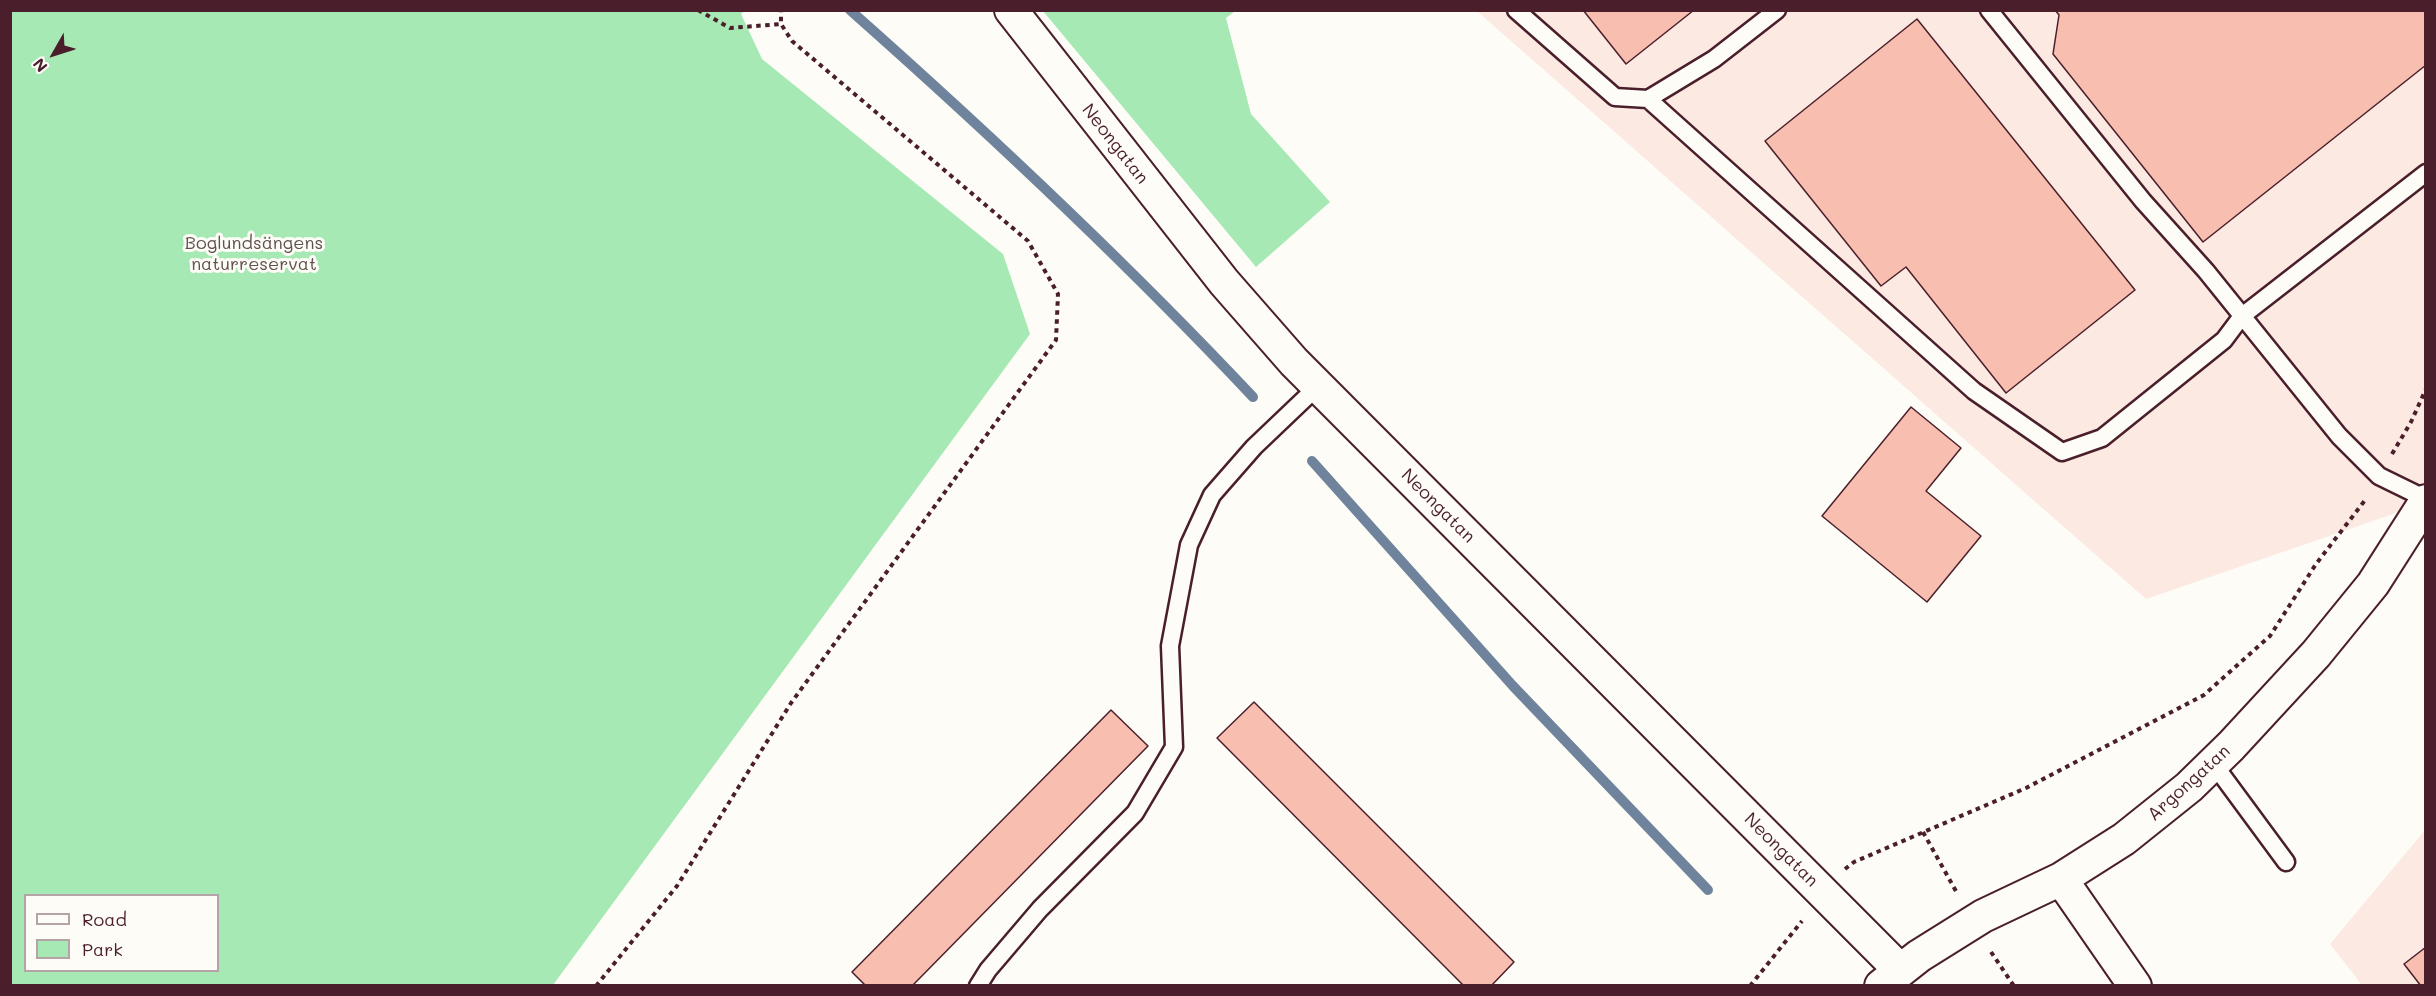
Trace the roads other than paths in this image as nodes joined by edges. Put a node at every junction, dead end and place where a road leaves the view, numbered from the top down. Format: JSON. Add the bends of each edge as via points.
{"nodes":[{"id":1,"x":1011,"y":10,"type":"edge"},
{"id":2,"x":1516,"y":10,"type":"edge"},
{"id":3,"x":1777,"y":10,"type":"edge"},
{"id":4,"x":1989,"y":10,"type":"edge"},
{"id":5,"x":1648,"y":99,"type":"junction"},
{"id":6,"x":2426,"y":173,"type":"edge"},
{"id":7,"x":2242,"y":316,"type":"junction"},
{"id":8,"x":1318,"y":386,"type":"junction"},
{"id":9,"x":2426,"y":500,"type":"edge"},
{"id":10,"x":2213,"y":764,"type":"junction"},
{"id":11,"x":2286,"y":862,"type":"dead end"},
{"id":12,"x":2061,"y":879,"type":"junction"},
{"id":13,"x":1890,"y":978,"type":"edge"},
{"id":14,"x":978,"y":986,"type":"edge"},
{"id":15,"x":2136,"y":986,"type":"edge"}],
"edges":[{"from":1,"to":8,"type":"street","name":"Neongatan","via":[[1224,282]]},
{"from":2,"to":5,"type":"lane","via":[[1615,97]]},
{"from":3,"to":5,"type":"lane","via":[[1714,59]]},
{"from":4,"to":7,"type":"lane","via":[[2143,201]]},
{"from":5,"to":7,"type":"lane","via":[[1974,391],[2062,452],[2102,438],[2224,340]]},
{"from":6,"to":7,"type":"lane"},
{"from":7,"to":9,"type":"lane","via":[[2339,436],[2379,476]]},
{"from":8,"to":13,"type":"street","name":"Neongatan","via":[[1824,893]]},
{"from":8,"to":14,"type":"lane","via":[[1254,447],[1212,495],[1190,545],[1170,646],[1174,747],[1135,813],[1040,909]]},
{"from":9,"to":10,"type":"street","name":"Argongatan","via":[[2373,584],[2316,654]]},
{"from":10,"to":11,"type":"lane"},
{"from":10,"to":12,"type":"street","name":"Argongatan","via":[[2124,839]]},
{"from":12,"to":13,"type":"street","name":"Argongatan","via":[[1983,916]]},
{"from":12,"to":15,"type":"street"}]}
